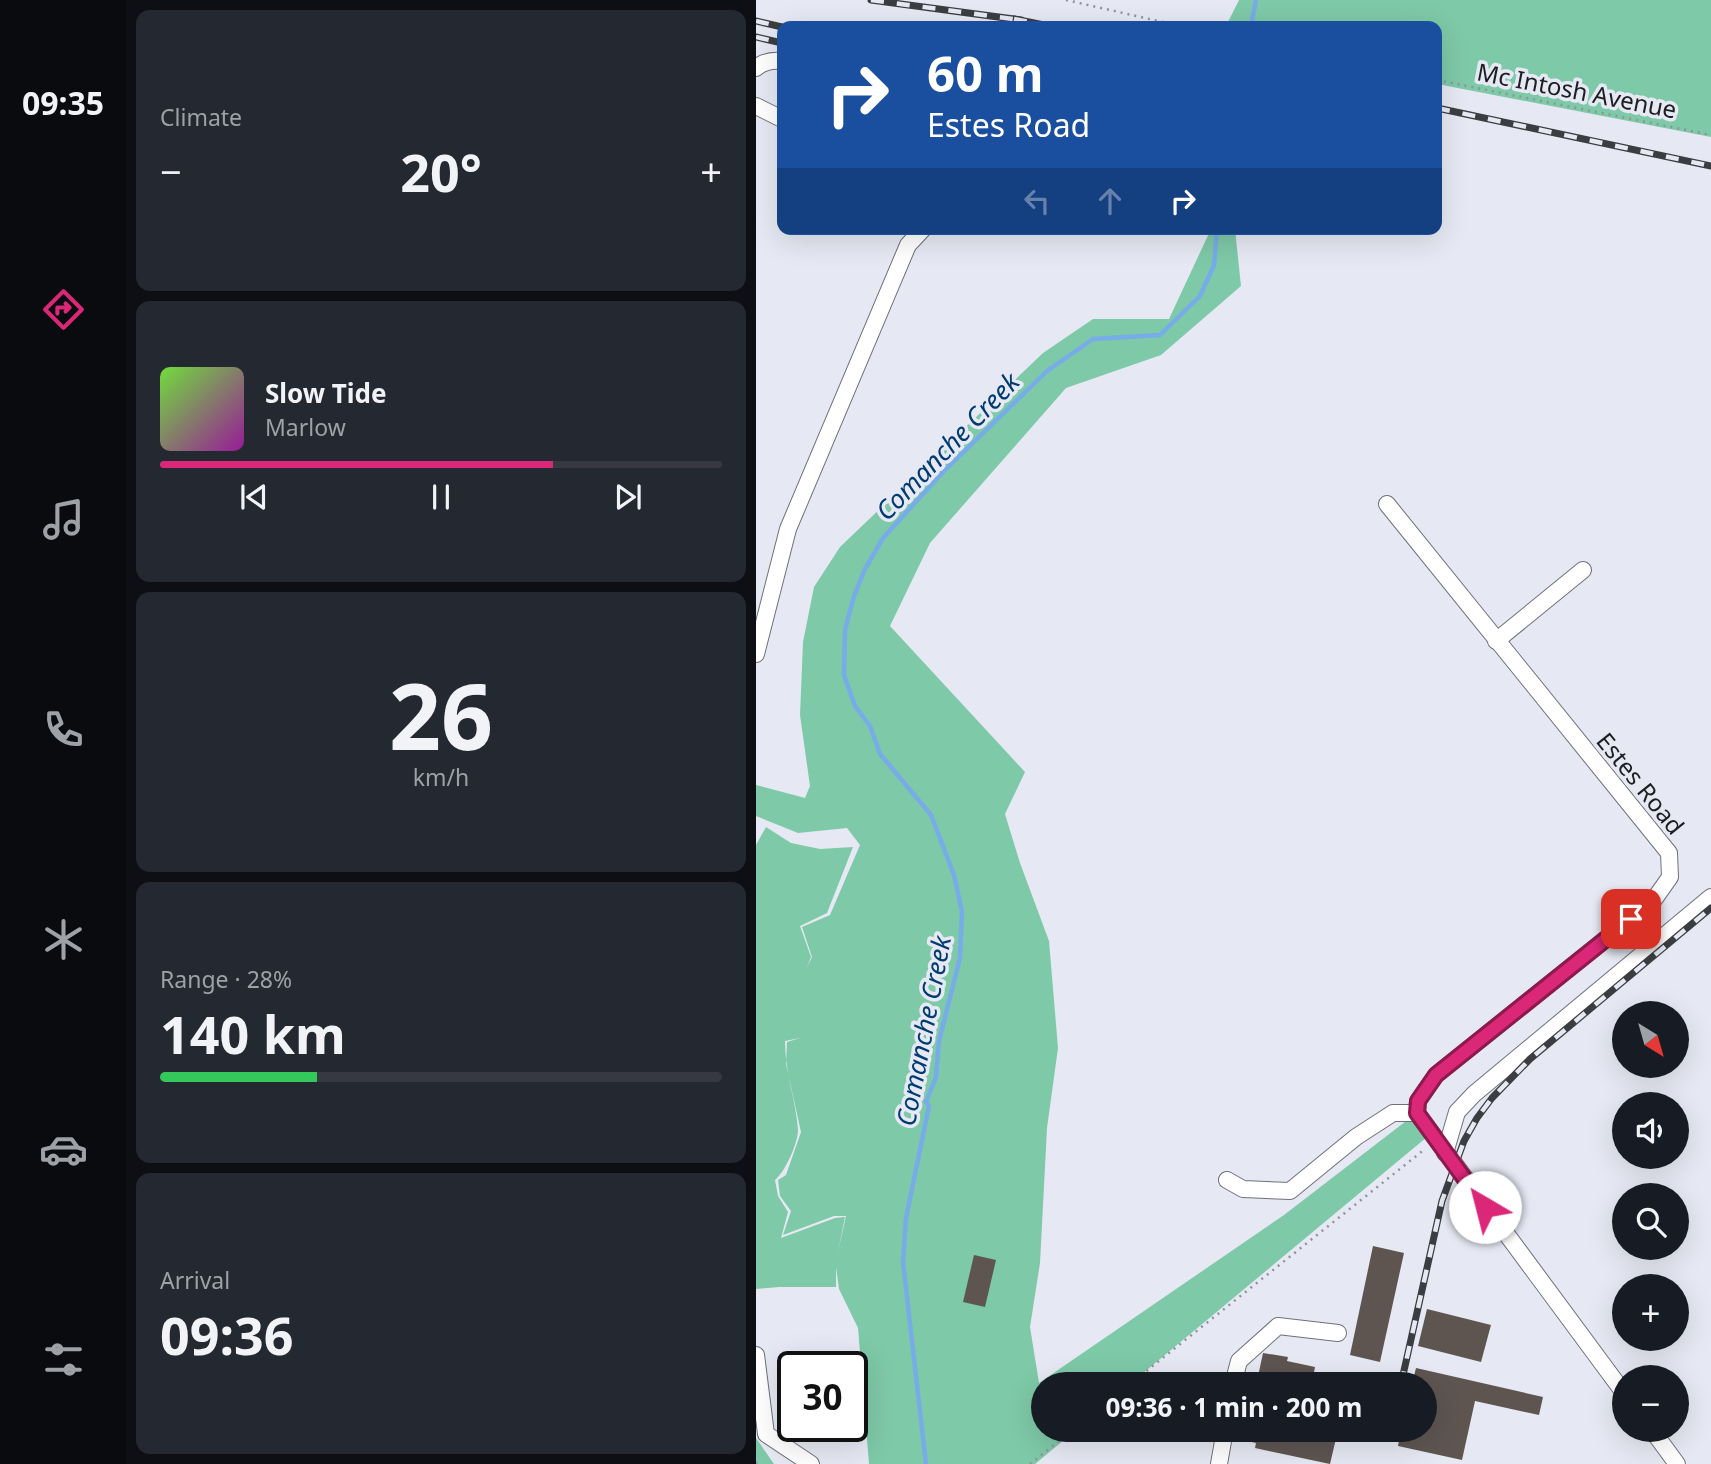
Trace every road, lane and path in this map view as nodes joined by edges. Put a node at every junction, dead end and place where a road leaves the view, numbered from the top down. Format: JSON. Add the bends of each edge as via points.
{"nodes":[{"id":1,"x":1066,"y":0,"type":"edge"},
{"id":2,"x":1158,"y":21,"type":"edge"},
{"id":3,"x":777,"y":60,"type":"edge"},
{"id":4,"x":756,"y":68,"type":"edge"},
{"id":5,"x":1442,"y":81,"type":"edge"},
{"id":6,"x":756,"y":107,"type":"edge"},
{"id":7,"x":777,"y":117,"type":"edge"},
{"id":8,"x":1711,"y":135,"type":"edge"},
{"id":9,"x":912,"y":235,"type":"edge"},
{"id":10,"x":917,"y":235,"type":"edge"},
{"id":11,"x":908,"y":245,"type":"junction"},
{"id":12,"x":1387,"y":504,"type":"dead end"},
{"id":13,"x":1583,"y":570,"type":"dead end"},
{"id":14,"x":1496,"y":641,"type":"junction"},
{"id":15,"x":756,"y":654,"type":"edge"},
{"id":16,"x":1711,"y":897,"type":"edge"},
{"id":17,"x":1417,"y":1113,"type":"junction"},
{"id":18,"x":1440,"y":1147,"type":"junction"},
{"id":19,"x":1227,"y":1181,"type":"dead end"},
{"id":20,"x":1338,"y":1333,"type":"dead end"},
{"id":21,"x":756,"y":1355,"type":"edge"},
{"id":22,"x":1146,"y":1372,"type":"edge"},
{"id":23,"x":1236,"y":1372,"type":"edge"},
{"id":24,"x":1612,"y":1377,"type":"edge"},
{"id":25,"x":1058,"y":1442,"type":"edge"},
{"id":26,"x":1223,"y":1442,"type":"edge"},
{"id":27,"x":1660,"y":1442,"type":"edge"},
{"id":28,"x":811,"y":1464,"type":"edge"},
{"id":29,"x":1030,"y":1464,"type":"edge"},
{"id":30,"x":1219,"y":1464,"type":"edge"},
{"id":31,"x":1677,"y":1464,"type":"edge"}],
"edges":[{"from":1,"to":2,"type":"path"},
{"from":3,"to":4,"type":"street"},
{"from":5,"to":8,"type":"path","name":"Mc Intosh Avenue"},
{"from":6,"to":7,"type":"street"},
{"from":9,"to":11,"type":"street"},
{"from":10,"to":11,"type":"street"},
{"from":11,"to":15,"type":"street","via":[[788,529]]},
{"from":12,"to":14,"type":"street","name":"Estes Road"},
{"from":13,"to":14,"type":"street"},
{"from":14,"to":17,"type":"street","name":"Estes Road","via":[[1669,853],[1670,877],[1653,901],[1436,1075],[1418,1101]]},
{"from":16,"to":18,"type":"street","via":[[1474,1094],[1457,1112]]},
{"from":17,"to":18,"type":"street"},
{"from":17,"to":19,"type":"street","via":[[1392,1113],[1290,1191],[1243,1189]]},
{"from":18,"to":22,"type":"path"},
{"from":18,"to":24,"type":"street"},
{"from":20,"to":23,"type":"street","via":[[1278,1326],[1239,1360]]},
{"from":21,"to":28,"type":"street","via":[[766,1434]]},
{"from":25,"to":29,"type":"path"},
{"from":26,"to":30,"type":"street"},
{"from":27,"to":31,"type":"street"}]}
